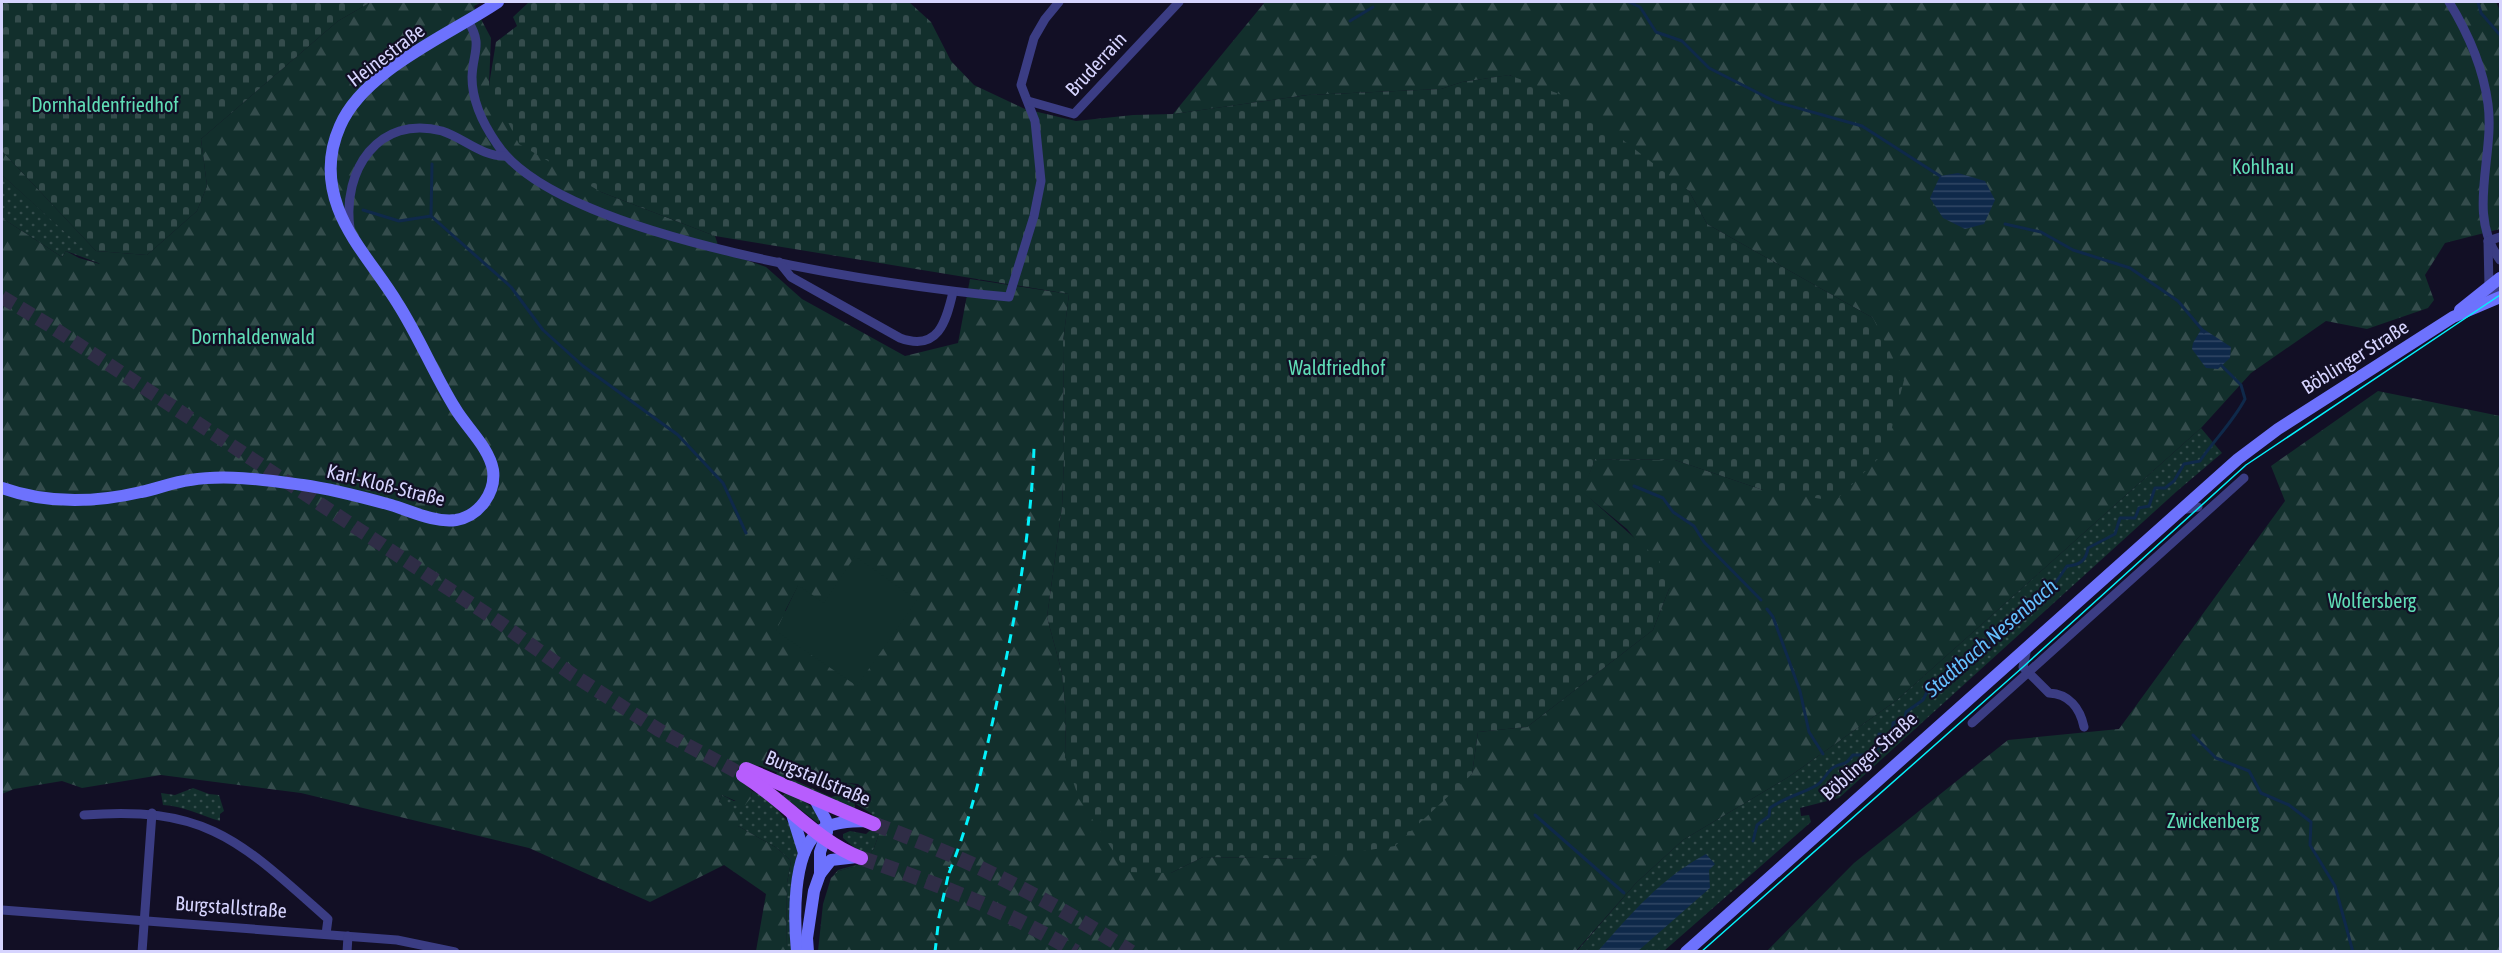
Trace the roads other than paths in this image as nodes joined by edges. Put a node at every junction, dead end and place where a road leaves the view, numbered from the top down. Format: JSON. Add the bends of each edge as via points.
{"nodes":[{"id":1,"x":498,"y":2,"type":"edge"},
{"id":2,"x":1059,"y":2,"type":"edge"},
{"id":3,"x":1179,"y":2,"type":"edge"},
{"id":4,"x":2449,"y":2,"type":"edge"},
{"id":5,"x":468,"y":21,"type":"junction"},
{"id":6,"x":1028,"y":101,"type":"junction"},
{"id":7,"x":506,"y":156,"type":"junction"},
{"id":8,"x":350,"y":234,"type":"junction"},
{"id":9,"x":2500,"y":237,"type":"edge"},
{"id":10,"x":2488,"y":241,"type":"junction"},
{"id":11,"x":2500,"y":260,"type":"edge"},
{"id":12,"x":779,"y":262,"type":"junction"},
{"id":13,"x":2500,"y":278,"type":"edge"},
{"id":14,"x":2495,"y":286,"type":"edge"},
{"id":15,"x":953,"y":292,"type":"junction"},
{"id":16,"x":2500,"y":297,"type":"edge"},
{"id":17,"x":2479,"y":306,"type":"junction"},
{"id":18,"x":2453,"y":317,"type":"junction"},
{"id":19,"x":2278,"y":429,"type":"junction"},
{"id":20,"x":2244,"y":478,"type":"dead end"},
{"id":21,"x":2,"y":488,"type":"edge"},
{"id":22,"x":2202,"y":490,"type":"junction"},
{"id":23,"x":2181,"y":510,"type":"junction"},
{"id":24,"x":2201,"y":511,"type":"junction"},
{"id":25,"x":2027,"y":648,"type":"junction"},
{"id":26,"x":2026,"y":671,"type":"junction"},
{"id":27,"x":1972,"y":723,"type":"dead end"},
{"id":28,"x":2084,"y":727,"type":"dead end"},
{"id":29,"x":814,"y":798,"type":"junction"},
{"id":30,"x":791,"y":811,"type":"junction"},
{"id":31,"x":152,"y":813,"type":"junction"},
{"id":32,"x":84,"y":814,"type":"dead end"},
{"id":33,"x":870,"y":822,"type":"joint"},
{"id":34,"x":823,"y":833,"type":"junction"},
{"id":35,"x":804,"y":853,"type":"junction"},
{"id":36,"x":859,"y":858,"type":"joint"},
{"id":37,"x":820,"y":874,"type":"junction"},
{"id":38,"x":2,"y":910,"type":"edge"},
{"id":39,"x":146,"y":920,"type":"junction"},
{"id":40,"x":326,"y":934,"type":"junction"},
{"id":41,"x":348,"y":936,"type":"junction"},
{"id":42,"x":142,"y":951,"type":"edge"},
{"id":43,"x":347,"y":951,"type":"edge"},
{"id":44,"x":455,"y":951,"type":"edge"},
{"id":45,"x":796,"y":951,"type":"edge"},
{"id":46,"x":808,"y":951,"type":"edge"},
{"id":47,"x":1676,"y":951,"type":"edge"},
{"id":48,"x":1686,"y":951,"type":"edge"}],
"edges":[{"from":1,"to":5,"type":"main road","name":"Heinestraße"},
{"from":2,"to":6,"type":"street","via":[[1045,19],[1026,61],[1020,85]]},
{"from":3,"to":6,"type":"street","name":"Bruderrain","via":[[1074,114]]},
{"from":4,"to":10,"type":"street","via":[[2478,59],[2488,104],[2490,142],[2484,181],[2484,228]]},
{"from":5,"to":7,"type":"street","via":[[478,39],[473,64],[474,98]]},
{"from":5,"to":8,"type":"main road","name":"Heinestraße","via":[[375,82],[343,119],[333,147],[331,176],[337,206]]},
{"from":6,"to":15,"type":"street","via":[[1039,146],[1041,181],[1009,297]]},
{"from":7,"to":8,"type":"street","via":[[483,152],[433,129],[414,128],[397,133],[369,151],[355,173],[347,206]]},
{"from":7,"to":12,"type":"street","via":[[528,176],[622,222]]},
{"from":8,"to":21,"type":"main road","name":"Karl-Kloß-Straße","via":[[396,300],[454,407],[489,458],[493,471],[491,489],[477,510],[462,519],[443,520],[304,486],[223,478],[188,480],[124,496],[79,500],[29,496]]},
{"from":9,"to":10,"type":"street"},
{"from":10,"to":11,"type":"street"},
{"from":10,"to":14,"type":"street"},
{"from":12,"to":15,"type":"street"},
{"from":12,"to":15,"type":"street","via":[[791,277],[900,338],[916,343],[934,336],[945,325]]},
{"from":13,"to":14,"type":"main road","name":"Böblinger Straße"},
{"from":14,"to":17,"type":"street","name":"Böblinger Straße"},
{"from":14,"to":18,"type":"main road","name":"Böblinger Straße"},
{"from":16,"to":17,"type":"main road","name":"Böblinger Straße"},
{"from":17,"to":18,"type":"main road","name":"Böblinger Straße"},
{"from":18,"to":19,"type":"main road","name":"Böblinger Straße"},
{"from":19,"to":22,"type":"main road","name":"Böblinger Straße"},
{"from":19,"to":47,"type":"main road","name":"Böblinger Straße","via":[[2264,433],[2215,469]]},
{"from":20,"to":24,"type":"street"},
{"from":22,"to":23,"type":"main road","name":"Böblinger Straße"},
{"from":22,"to":24,"type":"street"},
{"from":23,"to":24,"type":"street"},
{"from":23,"to":25,"type":"main road","name":"Böblinger Straße"},
{"from":24,"to":26,"type":"street"},
{"from":25,"to":26,"type":"street"},
{"from":25,"to":48,"type":"main road","name":"Böblinger Straße"},
{"from":26,"to":27,"type":"street"},
{"from":26,"to":28,"type":"street","via":[[2049,693],[2061,694],[2075,706]]},
{"from":29,"to":30,"type":"main road","name":"Burgstallstraße","via":[[745,772]]},
{"from":29,"to":33,"type":"main road","name":"Burgstallstraße"},
{"from":29,"to":34,"type":"main road"},
{"from":30,"to":34,"type":"main road","name":"Burgstallstraße"},
{"from":30,"to":35,"type":"main road"},
{"from":31,"to":32,"type":"street"},
{"from":31,"to":39,"type":"street"},
{"from":31,"to":40,"type":"street","via":[[200,825],[250,851],[328,919]]},
{"from":33,"to":34,"type":"main road"},
{"from":34,"to":35,"type":"main road"},
{"from":34,"to":36,"type":"main road","name":"Burgstallstraße"},
{"from":34,"to":37,"type":"main road"},
{"from":35,"to":45,"type":"main road","via":[[796,899]]},
{"from":36,"to":37,"type":"main road","via":[[831,860]]},
{"from":37,"to":46,"type":"main road","via":[[814,891]]},
{"from":38,"to":39,"type":"street","name":"Burgstallstraße"},
{"from":39,"to":40,"type":"street","name":"Burgstallstraße"},
{"from":39,"to":42,"type":"street"},
{"from":40,"to":41,"type":"street","name":"Burgstallstraße"},
{"from":41,"to":43,"type":"street"},
{"from":41,"to":44,"type":"street","name":"Burgstallstraße","via":[[421,943]]}]}
